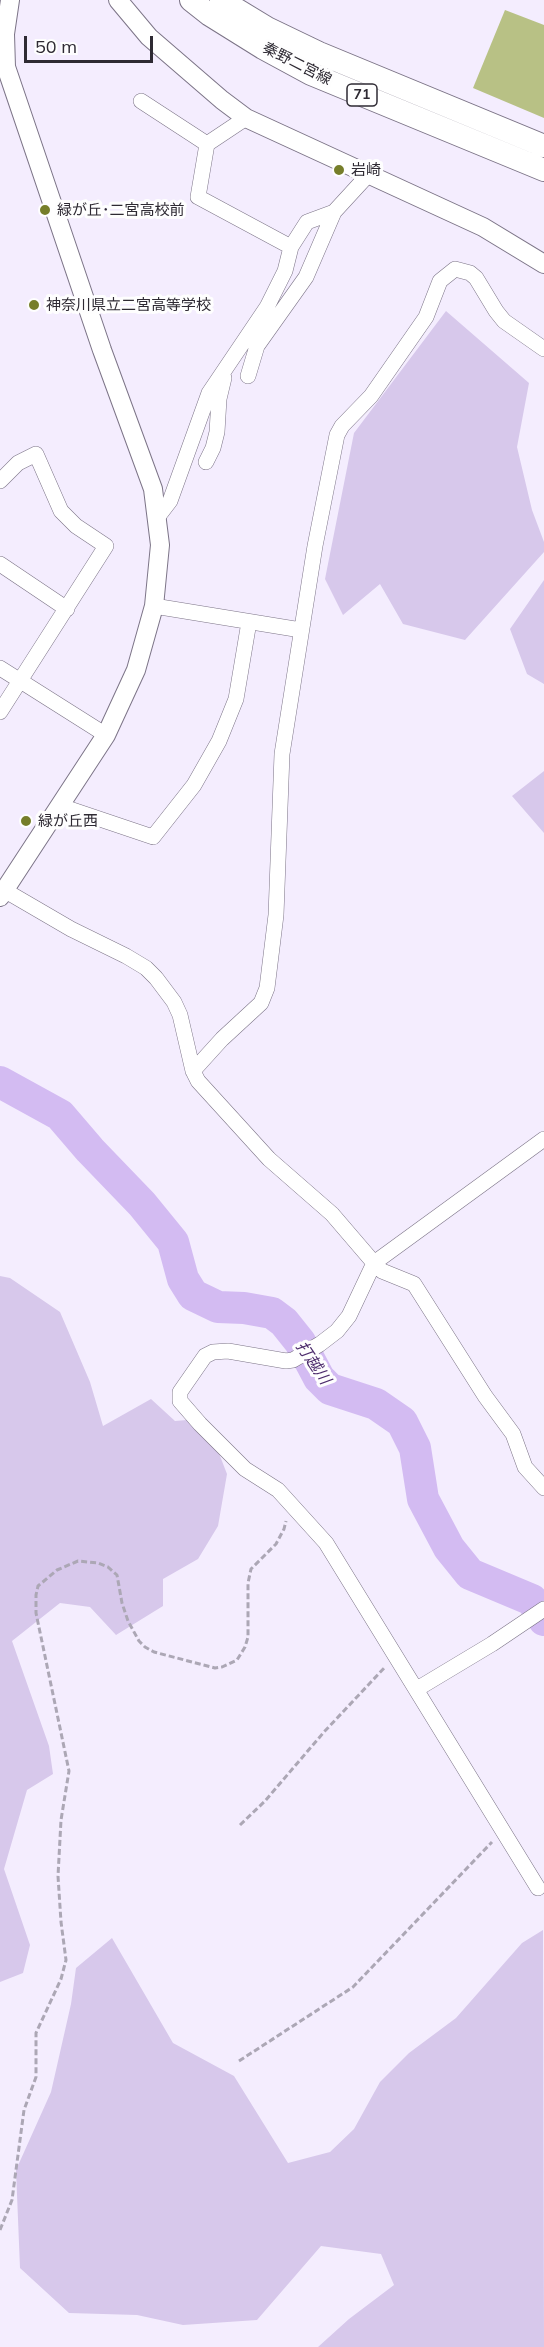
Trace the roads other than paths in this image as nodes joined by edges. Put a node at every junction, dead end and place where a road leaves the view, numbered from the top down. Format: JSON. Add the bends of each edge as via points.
{"nodes":[{"id":1,"x":10,"y":0,"type":"edge"},
{"id":2,"x":191,"y":0,"type":"edge"},
{"id":3,"x":221,"y":0,"type":"edge"},
{"id":4,"x":122,"y":2,"type":"edge"},
{"id":5,"x":3,"y":68,"type":"edge"},
{"id":6,"x":141,"y":101,"type":"dead end"},
{"id":7,"x":246,"y":118,"type":"junction"},
{"id":8,"x":207,"y":144,"type":"junction"},
{"id":9,"x":544,"y":146,"type":"edge"},
{"id":10,"x":544,"y":170,"type":"edge"},
{"id":11,"x":368,"y":175,"type":"junction"},
{"id":12,"x":334,"y":212,"type":"junction"},
{"id":13,"x":291,"y":247,"type":"junction"},
{"id":14,"x":544,"y":264,"type":"edge"},
{"id":15,"x":544,"y":350,"type":"edge"},
{"id":16,"x":227,"y":366,"type":"junction"},
{"id":17,"x":248,"y":376,"type":"dead end"},
{"id":18,"x":206,"y":462,"type":"dead end"},
{"id":19,"x":0,"y":481,"type":"edge"},
{"id":20,"x":157,"y":518,"type":"junction"},
{"id":21,"x":0,"y":564,"type":"edge"},
{"id":22,"x":154,"y":606,"type":"junction"},
{"id":23,"x":67,"y":609,"type":"junction"},
{"id":24,"x":249,"y":622,"type":"junction"},
{"id":25,"x":301,"y":630,"type":"junction"},
{"id":26,"x":0,"y":668,"type":"edge"},
{"id":27,"x":21,"y":681,"type":"junction"},
{"id":28,"x":0,"y":712,"type":"edge"},
{"id":29,"x":106,"y":735,"type":"junction"},
{"id":30,"x":61,"y":806,"type":"junction"},
{"id":31,"x":2,"y":893,"type":"edge"},
{"id":32,"x":193,"y":1071,"type":"junction"},
{"id":33,"x":544,"y":1139,"type":"edge"},
{"id":34,"x":374,"y":1263,"type":"junction"},
{"id":35,"x":544,"y":1488,"type":"edge"},
{"id":36,"x":544,"y":1609,"type":"edge"},
{"id":37,"x":417,"y":1689,"type":"junction"},
{"id":38,"x":538,"y":1888,"type":"dead end"}],
"edges":[{"from":1,"to":5,"type":"street"},
{"from":2,"to":10,"type":"main road","name":"秦野二宮線","number":"71","via":[[262,48],[311,74]]},
{"from":3,"to":9,"type":"main road","name":"秦野二宮線","number":"71","via":[[319,53]]},
{"from":4,"to":7,"type":"street","via":[[149,37]]},
{"from":5,"to":20,"type":"street","via":[[153,489]]},
{"from":6,"to":8,"type":"street"},
{"from":7,"to":8,"type":"street"},
{"from":7,"to":11,"type":"street"},
{"from":8,"to":13,"type":"street","via":[[198,197]]},
{"from":11,"to":12,"type":"street"},
{"from":11,"to":14,"type":"street","via":[[483,227]]},
{"from":12,"to":13,"type":"street","via":[[307,222]]},
{"from":12,"to":17,"type":"street","via":[[306,277],[258,346]]},
{"from":13,"to":16,"type":"street","via":[[285,271],[267,307]]},
{"from":15,"to":25,"type":"street","via":[[504,321],[470,273],[455,269],[440,281],[426,317],[337,435]]},
{"from":16,"to":18,"type":"street","via":[[217,432]]},
{"from":16,"to":20,"type":"street","via":[[209,393],[170,501]]},
{"from":19,"to":23,"type":"street","via":[[18,463],[36,454],[62,511],[75,526],[106,546]]},
{"from":20,"to":22,"type":"street","via":[[160,545]]},
{"from":21,"to":23,"type":"street"},
{"from":22,"to":24,"type":"street"},
{"from":22,"to":29,"type":"street","via":[[136,670]]},
{"from":23,"to":27,"type":"street"},
{"from":24,"to":25,"type":"street"},
{"from":24,"to":30,"type":"street","via":[[236,699],[219,741],[194,785],[153,837]]},
{"from":25,"to":32,"type":"street","via":[[282,754],[276,915],[267,988],[261,1002]]},
{"from":26,"to":27,"type":"street"},
{"from":27,"to":28,"type":"street"},
{"from":27,"to":29,"type":"street"},
{"from":29,"to":30,"type":"street"},
{"from":30,"to":31,"type":"street"},
{"from":31,"to":32,"type":"street","via":[[146,968],[180,1015]]},
{"from":32,"to":34,"type":"street","via":[[269,1159],[332,1214]]},
{"from":33,"to":34,"type":"street"},
{"from":34,"to":35,"type":"street","via":[[382,1271],[414,1284],[513,1434],[525,1467]]},
{"from":34,"to":37,"type":"street","via":[[349,1316],[320,1344],[286,1361],[219,1351],[205,1356],[180,1392],[180,1401],[245,1469],[278,1490],[326,1543]]},
{"from":36,"to":37,"type":"street"},
{"from":37,"to":38,"type":"street"}]}
